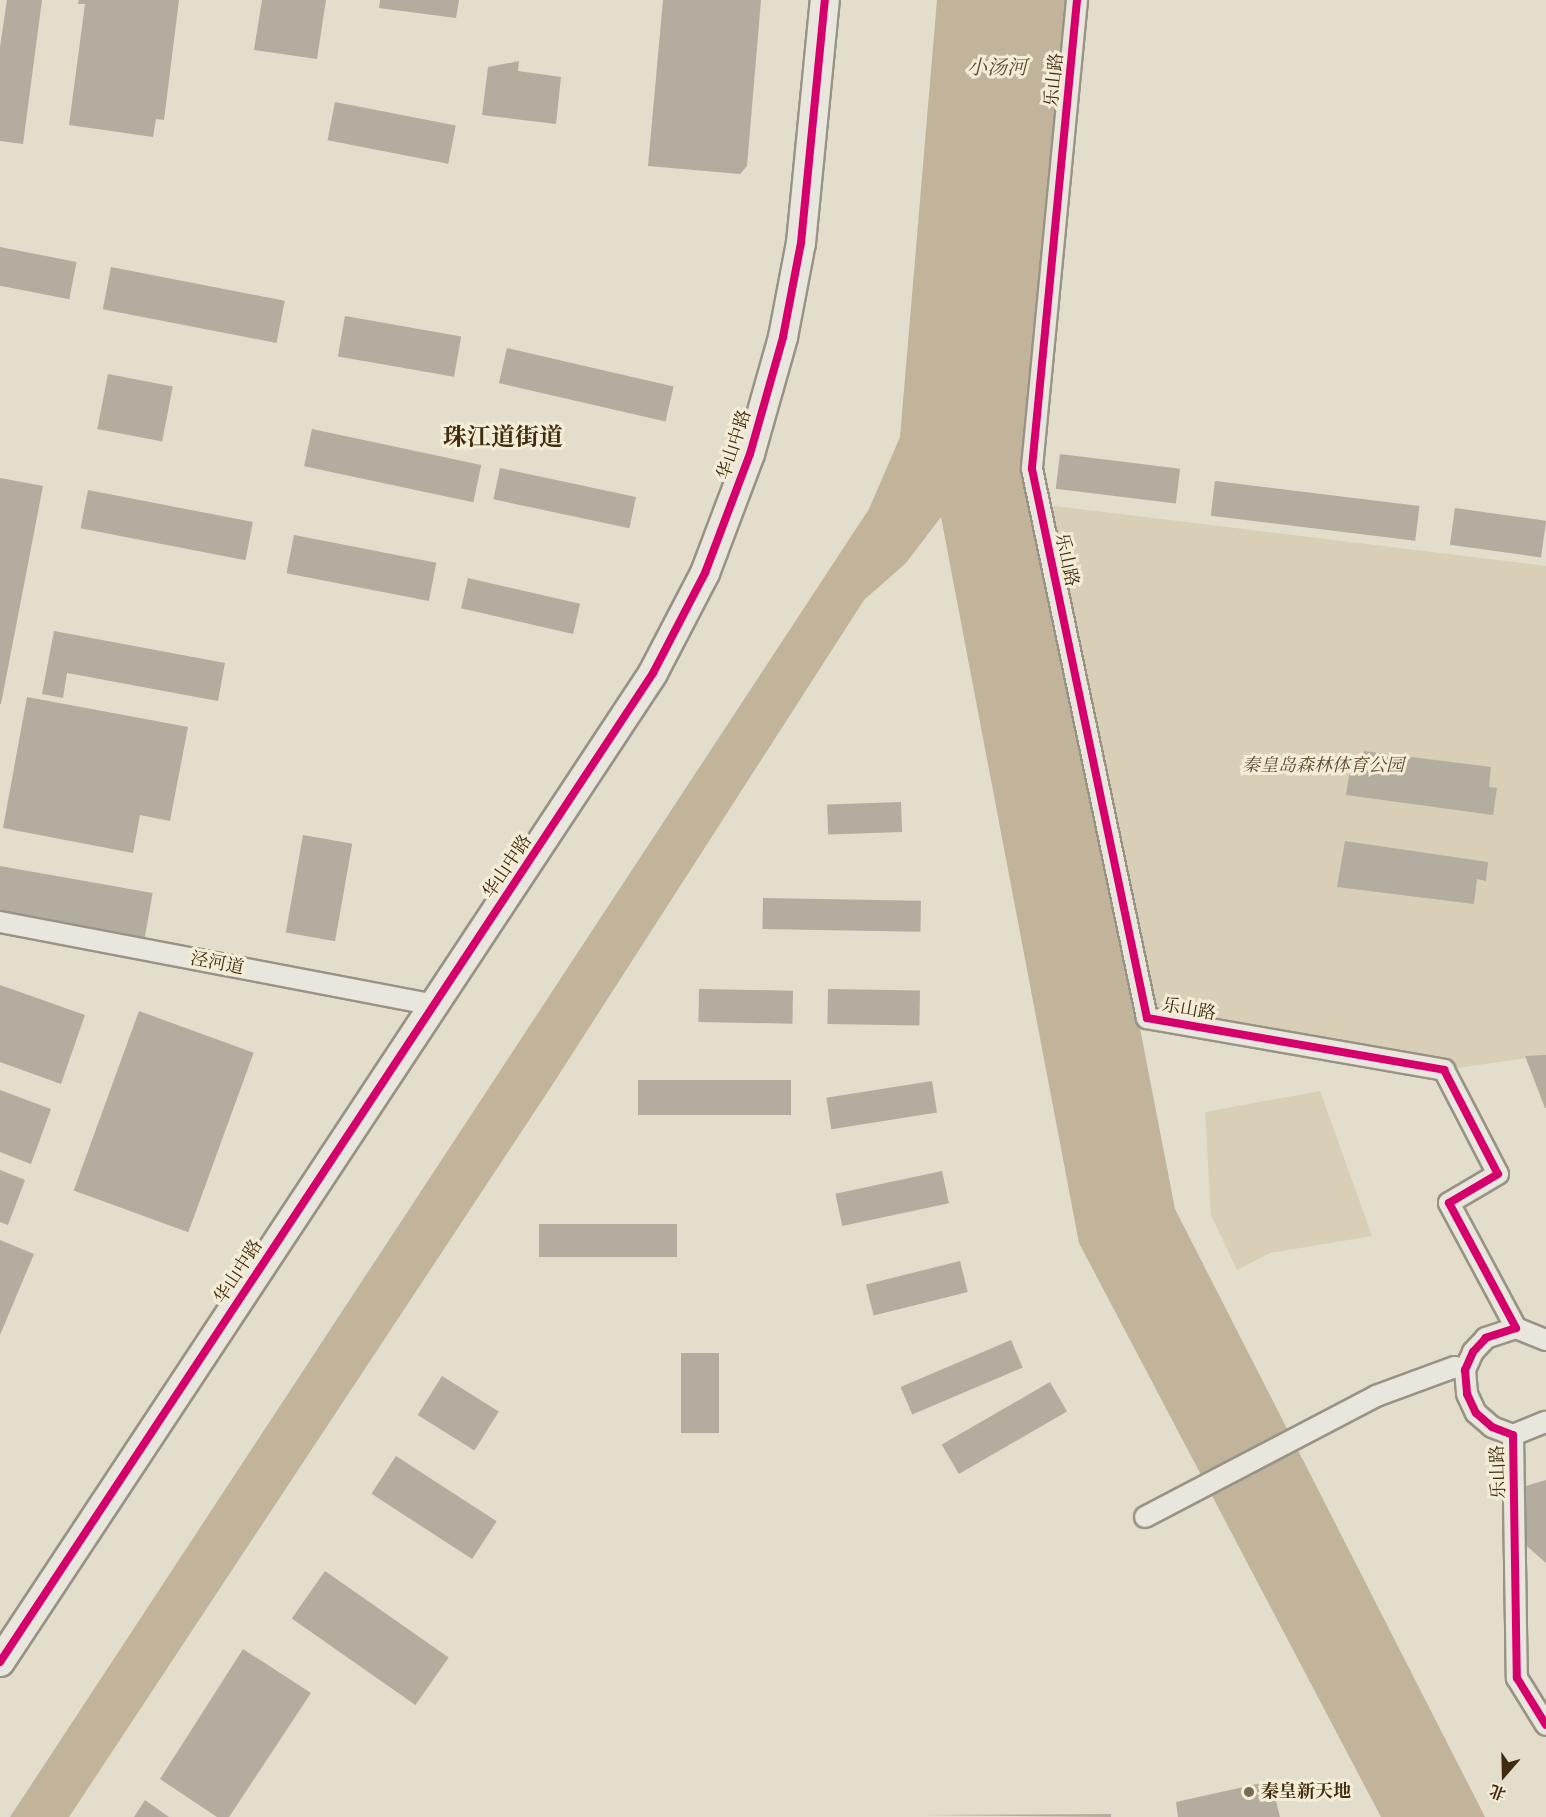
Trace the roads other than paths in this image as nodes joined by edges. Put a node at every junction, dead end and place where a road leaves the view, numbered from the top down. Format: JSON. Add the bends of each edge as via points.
{"nodes":[{"id":1,"x":825,"y":0,"type":"edge"},
{"id":2,"x":1077,"y":0,"type":"edge"},
{"id":3,"x":0,"y":922,"type":"edge"},
{"id":4,"x":434,"y":1005,"type":"junction"},
{"id":5,"x":1516,"y":1328,"type":"junction"},
{"id":6,"x":1546,"y":1340,"type":"edge"},
{"id":7,"x":1465,"y":1370,"type":"junction"},
{"id":8,"x":1546,"y":1422,"type":"edge"},
{"id":9,"x":1513,"y":1435,"type":"junction"},
{"id":10,"x":1145,"y":1517,"type":"dead end"},
{"id":11,"x":0,"y":1662,"type":"edge"},
{"id":12,"x":1546,"y":1725,"type":"edge"}],
"edges":[{"from":1,"to":4,"type":"street","name":"华山中路","via":[[801,243],[783,337],[750,454],[705,573],[653,674]]},
{"from":2,"to":5,"type":"street","name":"乐山路","via":[[1032,469],[1147,1018],[1444,1070],[1498,1174],[1449,1203]]},
{"from":3,"to":4,"type":"street","name":"泾河道"},
{"from":4,"to":11,"type":"street","name":"华山中路"},
{"from":5,"to":6,"type":"street"},
{"from":5,"to":7,"type":"street","via":[[1486,1338],[1473,1352]]},
{"from":7,"to":9,"type":"street","name":"乐山路","via":[[1467,1394],[1476,1413],[1492,1427]]},
{"from":7,"to":10,"type":"street","via":[[1455,1367],[1376,1396]]},
{"from":8,"to":9,"type":"street","name":"乐山路"},
{"from":9,"to":12,"type":"street","name":"乐山路","via":[[1517,1678]]}]}
